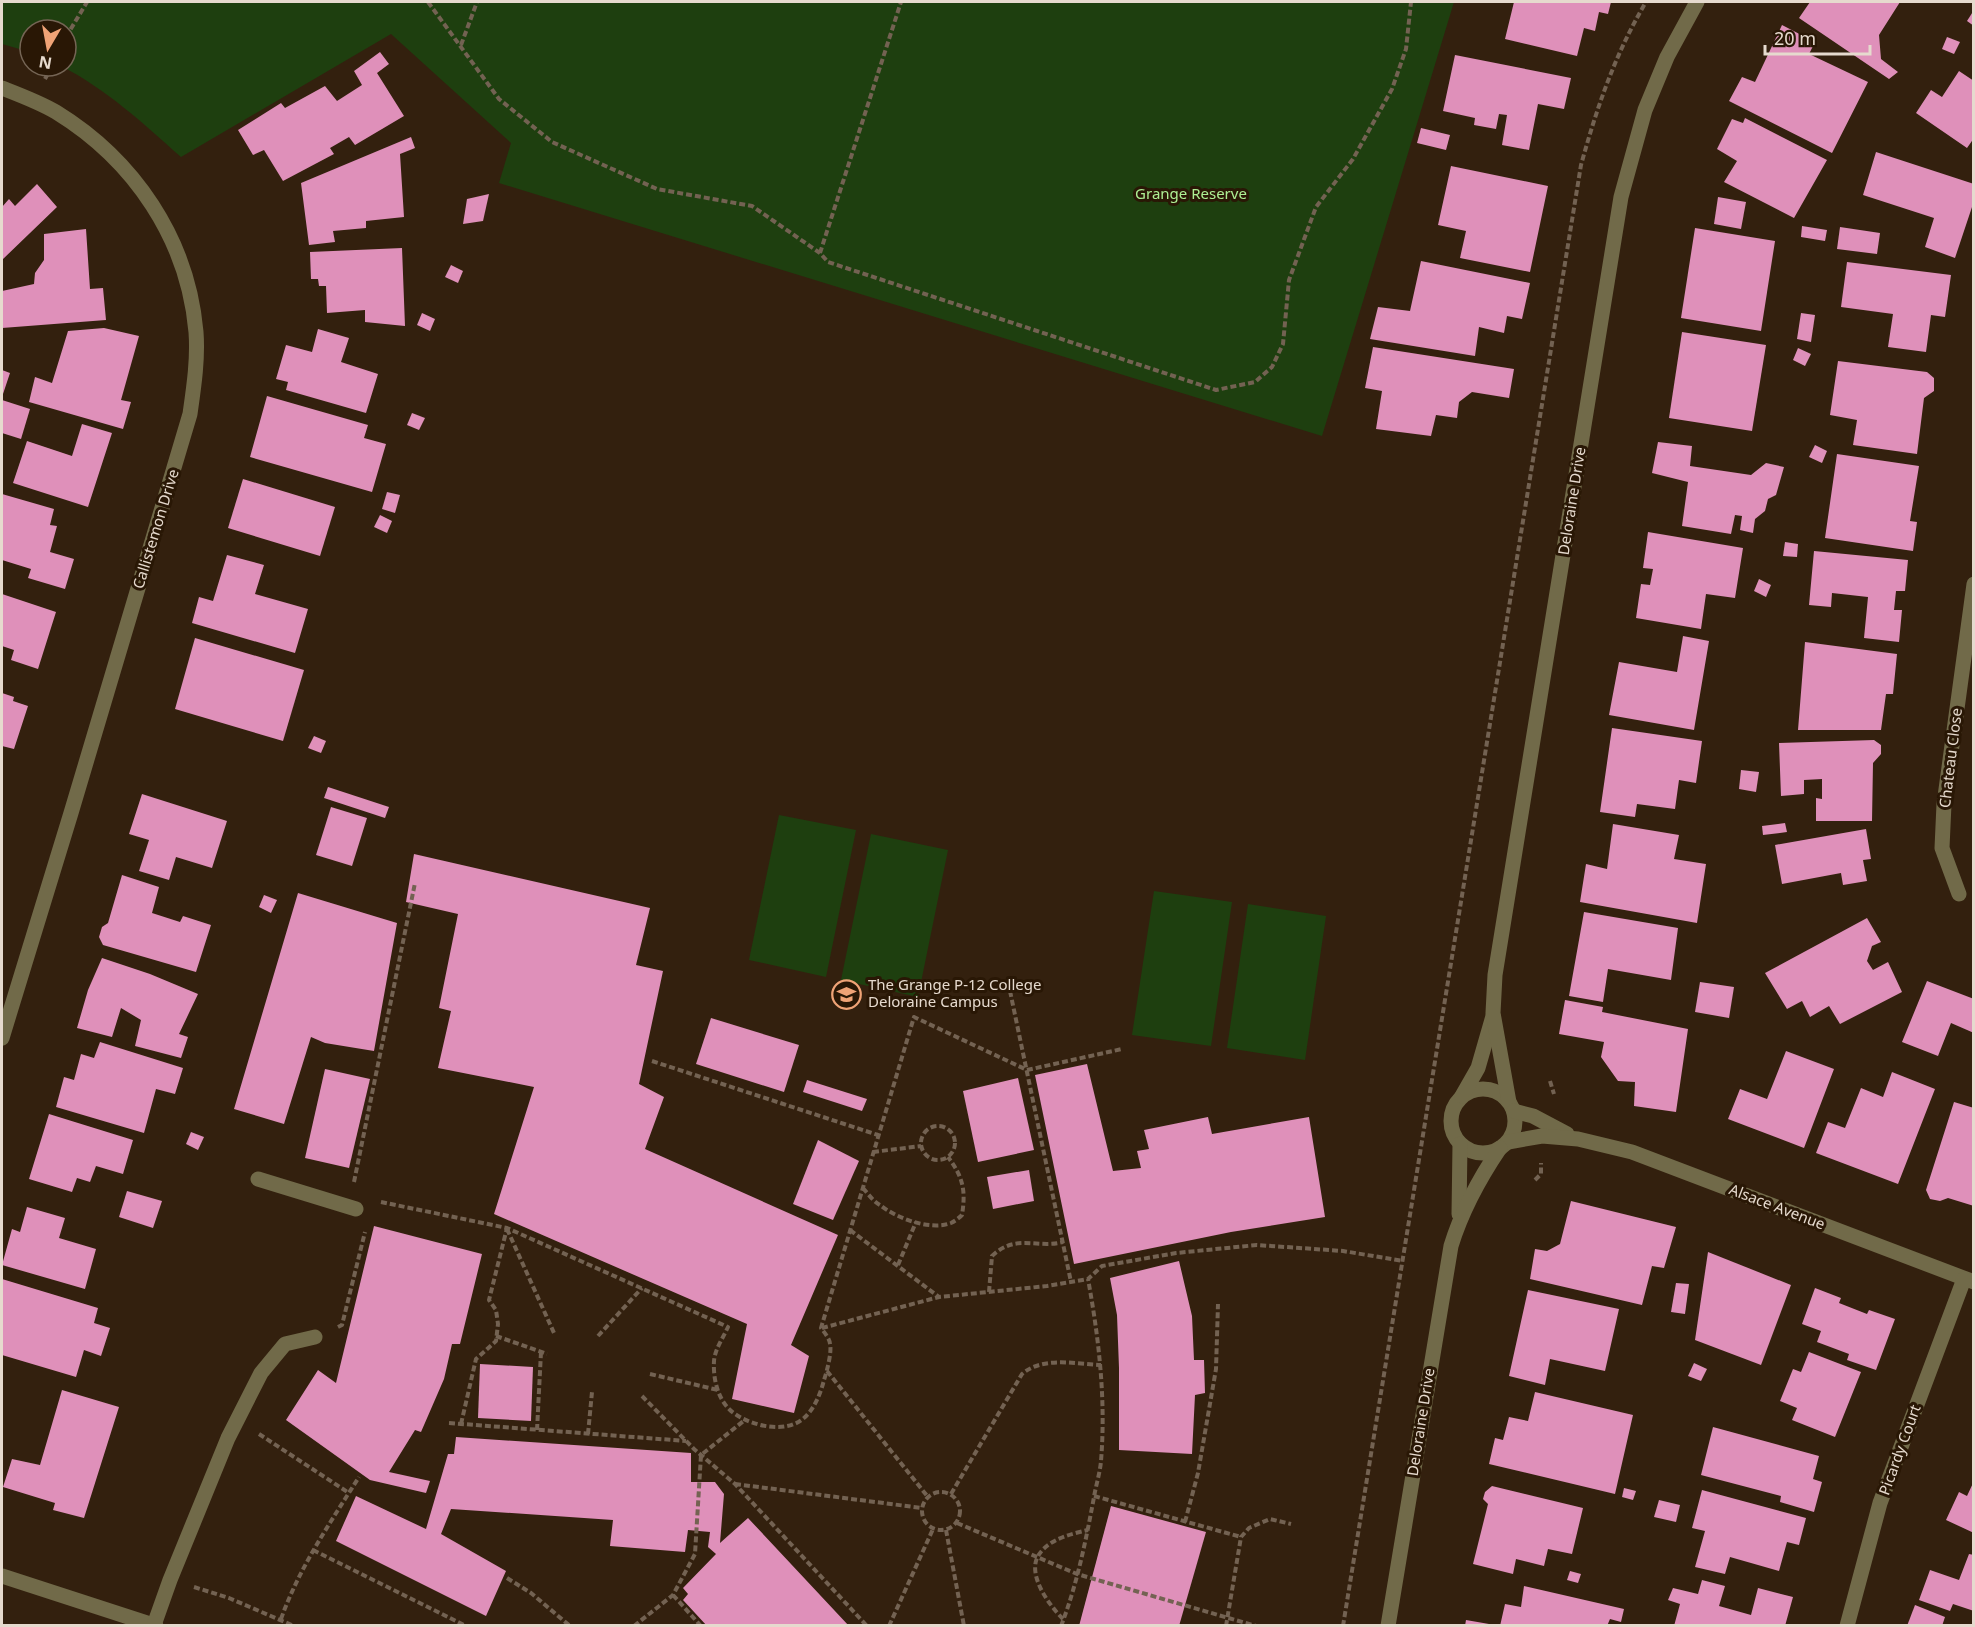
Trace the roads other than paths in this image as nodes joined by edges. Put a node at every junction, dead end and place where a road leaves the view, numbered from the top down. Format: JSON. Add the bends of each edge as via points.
{"nodes":[{"id":1,"x":1697,"y":2,"type":"edge"},
{"id":2,"x":2,"y":88,"type":"edge"},
{"id":3,"x":1974,"y":584,"type":"edge"},
{"id":4,"x":1959,"y":894,"type":"dead end"},
{"id":5,"x":1493,"y":1013,"type":"junction"},
{"id":6,"x":2,"y":1038,"type":"edge"},
{"id":7,"x":1462,"y":1096,"type":"junction"},
{"id":8,"x":1512,"y":1106,"type":"junction"},
{"id":9,"x":1578,"y":1139,"type":"junction"},
{"id":10,"x":1460,"y":1144,"type":"junction"},
{"id":11,"x":1504,"y":1145,"type":"junction"},
{"id":12,"x":258,"y":1179,"type":"dead end"},
{"id":13,"x":352,"y":1204,"type":"road end"},
{"id":14,"x":1459,"y":1220,"type":"junction"},
{"id":15,"x":1969,"y":1280,"type":"edge"},
{"id":16,"x":315,"y":1337,"type":"road end"},
{"id":17,"x":2,"y":1576,"type":"edge"},
{"id":18,"x":155,"y":1625,"type":"edge"},
{"id":19,"x":1388,"y":1626,"type":"edge"},
{"id":20,"x":1847,"y":1626,"type":"edge"}],
"edges":[{"from":1,"to":5,"type":"street","name":"Deloraine Drive","via":[[1667,57],[1645,110],[1622,197],[1496,963]]},
{"from":2,"to":6,"type":"street","name":"Callistemon Drive","via":[[54,111],[85,132],[123,166],[153,205],[175,246],[188,285],[196,331],[196,374],[187,425]]},
{"from":3,"to":4,"type":"street","name":"Chateau Close","via":[[1944,804],[1942,848]]},
{"from":5,"to":7,"type":"street","name":"Deloraine Drive","via":[[1478,1068]]},
{"from":5,"to":8,"type":"street","name":"Deloraine Drive"},
{"from":7,"to":8,"type":"street","via":[[1487,1088],[1495,1090]]},
{"from":7,"to":10,"type":"street","via":[[1455,1104],[1450,1125]]},
{"from":8,"to":9,"type":"street","name":"Alsace Avenue"},
{"from":8,"to":11,"type":"street","via":[[1515,1127]]},
{"from":9,"to":11,"type":"street","name":"Alsace Avenue","via":[[1542,1136]]},
{"from":9,"to":15,"type":"street","name":"Alsace Avenue","via":[[1632,1152]]},
{"from":10,"to":11,"type":"street","via":[[1480,1153],[1490,1153]]},
{"from":10,"to":14,"type":"street","name":"Deloraine Drive"},
{"from":11,"to":14,"type":"street","name":"Deloraine Drive","via":[[1475,1187]]},
{"from":12,"to":13,"type":"street"},
{"from":14,"to":19,"type":"street","name":"Deloraine Drive","via":[[1444,1281]]},
{"from":15,"to":20,"type":"street","name":"Picardy Court","via":[[1880,1503]]},
{"from":16,"to":18,"type":"street","via":[[285,1344],[261,1373],[237,1419]]},
{"from":17,"to":18,"type":"street"}]}
